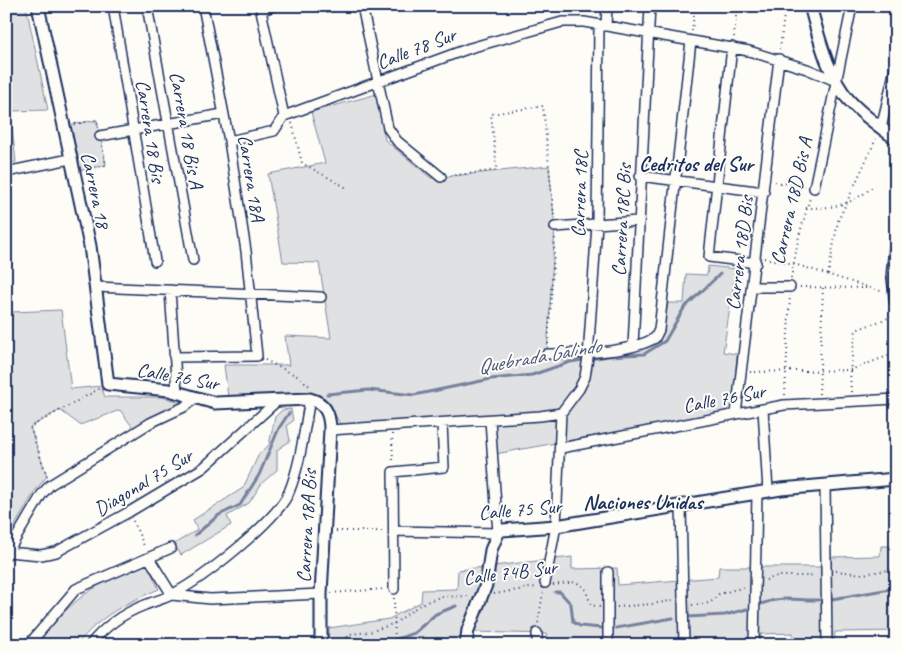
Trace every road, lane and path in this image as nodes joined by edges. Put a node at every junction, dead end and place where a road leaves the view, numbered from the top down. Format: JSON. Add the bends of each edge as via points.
{"nodes":[{"id":1,"x":38,"y":6,"type":"edge"},
{"id":2,"x":113,"y":6,"type":"edge"},
{"id":3,"x":147,"y":6,"type":"edge"},
{"id":4,"x":203,"y":6,"type":"edge"},
{"id":5,"x":273,"y":6,"type":"edge"},
{"id":6,"x":362,"y":6,"type":"edge"},
{"id":7,"x":607,"y":6,"type":"edge"},
{"id":8,"x":650,"y":6,"type":"edge"},
{"id":9,"x":695,"y":6,"type":"edge"},
{"id":10,"x":737,"y":6,"type":"edge"},
{"id":11,"x":785,"y":6,"type":"edge"},
{"id":12,"x":810,"y":6,"type":"edge"},
{"id":13,"x":852,"y":6,"type":"edge"},
{"id":14,"x":260,"y":9,"type":"edge"},
{"id":15,"x":603,"y":26,"type":"junction"},
{"id":16,"x":648,"y":34,"type":"junction"},
{"id":17,"x":691,"y":41,"type":"junction"},
{"id":18,"x":732,"y":47,"type":"junction"},
{"id":19,"x":780,"y":59,"type":"junction"},
{"id":20,"x":896,"y":65,"type":"edge"},
{"id":21,"x":836,"y":81,"type":"junction"},
{"id":22,"x":378,"y":83,"type":"junction"},
{"id":23,"x":543,"y":106,"type":"dead end"},
{"id":24,"x":223,"y":114,"type":"junction"},
{"id":25,"x":287,"y":115,"type":"junction"},
{"id":26,"x":168,"y":124,"type":"junction"},
{"id":27,"x":881,"y":128,"type":"junction"},
{"id":28,"x":133,"y":130,"type":"junction"},
{"id":29,"x":100,"y":136,"type":"dead end"},
{"id":30,"x":896,"y":139,"type":"edge"},
{"id":31,"x":229,"y":141,"type":"junction"},
{"id":32,"x":70,"y":159,"type":"junction"},
{"id":33,"x":106,"y":165,"type":"dead end"},
{"id":34,"x":6,"y":172,"type":"edge"},
{"id":35,"x":73,"y":172,"type":"junction"},
{"id":36,"x":640,"y":176,"type":"junction"},
{"id":37,"x":441,"y":177,"type":"joint"},
{"id":38,"x":674,"y":180,"type":"junction"},
{"id":39,"x":765,"y":180,"type":"junction"},
{"id":40,"x":875,"y":185,"type":"dead end"},
{"id":41,"x":717,"y":186,"type":"junction"},
{"id":42,"x":814,"y":188,"type":"junction"},
{"id":43,"x":349,"y":189,"type":"dead end"},
{"id":44,"x":764,"y":192,"type":"junction"},
{"id":45,"x":844,"y":205,"type":"junction"},
{"id":46,"x":806,"y":208,"type":"junction"},
{"id":47,"x":638,"y":221,"type":"junction"},
{"id":48,"x":597,"y":224,"type":"junction"},
{"id":49,"x":556,"y":227,"type":"dead end"},
{"id":50,"x":896,"y":242,"type":"edge"},
{"id":51,"x":193,"y":260,"type":"dead end"},
{"id":52,"x":756,"y":260,"type":"junction"},
{"id":53,"x":155,"y":261,"type":"dead end"},
{"id":54,"x":794,"y":264,"type":"junction"},
{"id":55,"x":828,"y":275,"type":"junction"},
{"id":56,"x":96,"y":287,"type":"junction"},
{"id":57,"x":753,"y":287,"type":"junction"},
{"id":58,"x":790,"y":287,"type":"junction"},
{"id":59,"x":823,"y":287,"type":"junction"},
{"id":60,"x":870,"y":288,"type":"junction"},
{"id":61,"x":170,"y":290,"type":"junction"},
{"id":62,"x":250,"y":294,"type":"junction"},
{"id":63,"x":321,"y":297,"type":"dead end"},
{"id":64,"x":895,"y":298,"type":"edge"},
{"id":65,"x":896,"y":315,"type":"edge"},
{"id":66,"x":633,"y":346,"type":"junction"},
{"id":67,"x":547,"y":354,"type":"dead end"},
{"id":68,"x":896,"y":354,"type":"edge"},
{"id":69,"x":257,"y":356,"type":"junction"},
{"id":70,"x":174,"y":357,"type":"junction"},
{"id":71,"x":587,"y":358,"type":"junction"},
{"id":72,"x":850,"y":370,"type":"junction"},
{"id":73,"x":786,"y":371,"type":"junction"},
{"id":74,"x":820,"y":371,"type":"junction"},
{"id":75,"x":742,"y":372,"type":"junction"},
{"id":76,"x":108,"y":384,"type":"junction"},
{"id":77,"x":177,"y":392,"type":"junction"},
{"id":78,"x":194,"y":399,"type":"junction"},
{"id":79,"x":896,"y":399,"type":"edge"},
{"id":80,"x":313,"y":400,"type":"junction"},
{"id":81,"x":277,"y":401,"type":"junction"},
{"id":82,"x":851,"y":402,"type":"junction"},
{"id":83,"x":819,"y":404,"type":"junction"},
{"id":84,"x":784,"y":405,"type":"junction"},
{"id":85,"x":763,"y":409,"type":"junction"},
{"id":86,"x":562,"y":413,"type":"junction"},
{"id":87,"x":736,"y":414,"type":"junction"},
{"id":88,"x":490,"y":420,"type":"junction"},
{"id":89,"x":442,"y":423,"type":"junction"},
{"id":90,"x":392,"y":426,"type":"junction"},
{"id":91,"x":330,"y":430,"type":"junction"},
{"id":92,"x":561,"y":448,"type":"junction"},
{"id":93,"x":393,"y":472,"type":"junction"},
{"id":94,"x":896,"y":479,"type":"edge"},
{"id":95,"x":50,"y":485,"type":"junction"},
{"id":96,"x":825,"y":485,"type":"junction"},
{"id":97,"x":763,"y":492,"type":"junction"},
{"id":98,"x":681,"y":506,"type":"junction"},
{"id":99,"x":129,"y":512,"type":"junction"},
{"id":100,"x":556,"y":526,"type":"junction"},
{"id":101,"x":325,"y":531,"type":"junction"},
{"id":102,"x":394,"y":532,"type":"junction"},
{"id":103,"x":498,"y":533,"type":"junction"},
{"id":104,"x":171,"y":548,"type":"dead end"},
{"id":105,"x":7,"y":554,"type":"edge"},
{"id":106,"x":149,"y":558,"type":"junction"},
{"id":107,"x":896,"y":569,"type":"edge"},
{"id":108,"x":827,"y":570,"type":"junction"},
{"id":109,"x":608,"y":572,"type":"dead end"},
{"id":110,"x":544,"y":584,"type":"junction"},
{"id":111,"x":754,"y":584,"type":"junction"},
{"id":112,"x":394,"y":589,"type":"junction"},
{"id":113,"x":322,"y":594,"type":"junction"},
{"id":114,"x":172,"y":595,"type":"junction"},
{"id":115,"x":483,"y":596,"type":"junction"},
{"id":116,"x":683,"y":601,"type":"junction"},
{"id":117,"x":608,"y":608,"type":"junction"},
{"id":118,"x":395,"y":623,"type":"junction"},
{"id":119,"x":536,"y":633,"type":"joint"},
{"id":120,"x":28,"y":643,"type":"edge"},
{"id":121,"x":90,"y":645,"type":"edge"},
{"id":122,"x":321,"y":645,"type":"edge"},
{"id":123,"x":340,"y":645,"type":"edge"},
{"id":124,"x":395,"y":645,"type":"edge"},
{"id":125,"x":466,"y":645,"type":"edge"},
{"id":126,"x":537,"y":645,"type":"edge"},
{"id":127,"x":608,"y":645,"type":"edge"},
{"id":128,"x":684,"y":645,"type":"edge"},
{"id":129,"x":754,"y":645,"type":"edge"},
{"id":130,"x":827,"y":645,"type":"edge"}],
"edges":[{"from":1,"to":32,"type":"street","name":"Carrera 18"},
{"from":2,"to":28,"type":"street","name":"Carrera 18 Bis"},
{"from":3,"to":26,"type":"street","name":"Carrera 18 Bis A"},
{"from":4,"to":24,"type":"street","name":"Carrera 18A"},
{"from":5,"to":14,"type":"street"},
{"from":6,"to":22,"type":"street"},
{"from":7,"to":15,"type":"street","name":"Carrera 18C"},
{"from":8,"to":16,"type":"street","name":"Carrera 18C Bis"},
{"from":9,"to":17,"type":"path"},
{"from":10,"to":18,"type":"path"},
{"from":11,"to":19,"type":"path"},
{"from":12,"to":21,"type":"street"},
{"from":13,"to":21,"type":"street","name":"Carrera 18D Bis A"},
{"from":14,"to":25,"type":"street"},
{"from":15,"to":16,"type":"street","name":"Calle 78 Sur"},
{"from":15,"to":22,"type":"street","name":"Calle 78 Sur","via":[[562,22],[470,48]]},
{"from":15,"to":48,"type":"street","name":"Carrera 18C"},
{"from":16,"to":17,"type":"street","name":"Calle 78 Sur"},
{"from":16,"to":36,"type":"street","name":"Carrera 18C Bis"},
{"from":17,"to":18,"type":"street","name":"Calle 78 Sur"},
{"from":17,"to":38,"type":"street"},
{"from":18,"to":19,"type":"street","name":"Calle 78 Sur"},
{"from":18,"to":41,"type":"street"},
{"from":19,"to":21,"type":"street","name":"Calle 78 Sur"},
{"from":19,"to":39,"type":"street","name":"Carrera 18D Bis"},
{"from":20,"to":27,"type":"street"},
{"from":21,"to":27,"type":"street","via":[[852,103]]},
{"from":21,"to":42,"type":"street","name":"Carrera 18D Bis A"},
{"from":22,"to":25,"type":"street","name":"Calle 78 Sur"},
{"from":22,"to":37,"type":"street","via":[[392,135]]},
{"from":23,"to":37,"type":"path","via":[[490,114],[497,170]]},
{"from":24,"to":26,"type":"street"},
{"from":24,"to":31,"type":"street","name":"Carrera 18A"},
{"from":25,"to":31,"type":"street","name":"Calle 78 Sur","via":[[274,131]]},
{"from":25,"to":43,"type":"path","via":[[302,163]]},
{"from":26,"to":28,"type":"street"},
{"from":26,"to":51,"type":"street","name":"Carrera 18 Bis A"},
{"from":27,"to":30,"type":"street"},
{"from":27,"to":45,"type":"path"},
{"from":28,"to":29,"type":"street"},
{"from":28,"to":53,"type":"street","name":"Carrera 18 Bis"},
{"from":31,"to":62,"type":"street","name":"Carrera 18A"},
{"from":32,"to":34,"type":"street"},
{"from":32,"to":35,"type":"street","name":"Carrera 18"},
{"from":33,"to":35,"type":"path"},
{"from":35,"to":56,"type":"street","name":"Carrera 18"},
{"from":36,"to":38,"type":"street"},
{"from":36,"to":47,"type":"street","name":"Carrera 18C Bis"},
{"from":38,"to":41,"type":"street"},
{"from":38,"to":66,"type":"street","via":[[659,330],[655,338]]},
{"from":39,"to":42,"type":"path"},
{"from":39,"to":44,"type":"street","name":"Carrera 18D Bis"},
{"from":40,"to":45,"type":"path"},
{"from":41,"to":44,"type":"street"},
{"from":41,"to":52,"type":"street","via":[[709,257]]},
{"from":42,"to":46,"type":"path","name":"Carrera 18D Bis A"},
{"from":44,"to":52,"type":"street","name":"Carrera 18D Bis"},
{"from":45,"to":46,"type":"path"},
{"from":45,"to":55,"type":"path","via":[[833,239]]},
{"from":46,"to":54,"type":"path","name":"Carrera 18D Bis A"},
{"from":47,"to":48,"type":"street"},
{"from":47,"to":66,"type":"street","name":"Carrera 18C Bis"},
{"from":48,"to":49,"type":"street"},
{"from":48,"to":71,"type":"street","name":"Carrera 18C"},
{"from":50,"to":64,"type":"street","via":[[892,273]]},
{"from":52,"to":54,"type":"path"},
{"from":52,"to":57,"type":"street","name":"Carrera 18D Bis"},
{"from":54,"to":55,"type":"path"},
{"from":54,"to":58,"type":"path","name":"Carrera 18D Bis A"},
{"from":55,"to":60,"type":"path"},
{"from":56,"to":61,"type":"street"},
{"from":56,"to":76,"type":"street","name":"Carrera 18"},
{"from":57,"to":58,"type":"street"},
{"from":57,"to":75,"type":"street","name":"Carrera 18D Bis"},
{"from":58,"to":59,"type":"path"},
{"from":58,"to":73,"type":"path","name":"Carrera 18D Bis A"},
{"from":59,"to":60,"type":"path"},
{"from":59,"to":74,"type":"path"},
{"from":60,"to":64,"type":"path"},
{"from":61,"to":62,"type":"street"},
{"from":61,"to":70,"type":"street"},
{"from":62,"to":63,"type":"street"},
{"from":62,"to":69,"type":"street","name":"Carrera 18A"},
{"from":65,"to":72,"type":"path","via":[[856,330]]},
{"from":66,"to":71,"type":"street"},
{"from":67,"to":71,"type":"street"},
{"from":68,"to":72,"type":"path"},
{"from":69,"to":70,"type":"street"},
{"from":69,"to":80,"type":"path","via":[[299,377],[316,392]]},
{"from":70,"to":77,"type":"street"},
{"from":71,"to":86,"type":"street","name":"Carrera 18C","via":[[585,377]]},
{"from":72,"to":74,"type":"path"},
{"from":72,"to":82,"type":"path"},
{"from":73,"to":74,"type":"path"},
{"from":73,"to":75,"type":"path"},
{"from":73,"to":84,"type":"path","name":"Carrera 18D Bis A"},
{"from":74,"to":83,"type":"path"},
{"from":75,"to":87,"type":"street","name":"Carrera 18D Bis"},
{"from":76,"to":77,"type":"street","name":"Calle 76 Sur"},
{"from":76,"to":95,"type":"path","name":"Calle 76 Sur","via":[[30,427]]},
{"from":77,"to":78,"type":"street","name":"Calle 76 Sur"},
{"from":78,"to":81,"type":"street","name":"Calle 76 Sur","via":[[215,403]]},
{"from":78,"to":95,"type":"street","via":[[184,408],[150,423]]},
{"from":79,"to":82,"type":"street","name":"Calle 76 Sur"},
{"from":80,"to":81,"type":"street","name":"Calle 76 Sur"},
{"from":80,"to":91,"type":"street","name":"Carrera 18A Bis","via":[[327,410]]},
{"from":80,"to":114,"type":"street","via":[[297,467],[288,494],[275,514],[210,570]]},
{"from":81,"to":99,"type":"street","name":"Diagonal 75 Sur","via":[[203,468]]},
{"from":82,"to":83,"type":"street","name":"Calle 76 Sur"},
{"from":83,"to":84,"type":"street","name":"Calle 76 Sur"},
{"from":84,"to":85,"type":"street","name":"Calle 76 Sur"},
{"from":85,"to":87,"type":"street","name":"Calle 76 Sur"},
{"from":85,"to":97,"type":"street"},
{"from":86,"to":88,"type":"street"},
{"from":86,"to":92,"type":"street"},
{"from":87,"to":92,"type":"street","name":"Calle 76 Sur"},
{"from":88,"to":89,"type":"street"},
{"from":88,"to":103,"type":"street"},
{"from":89,"to":90,"type":"street"},
{"from":89,"to":93,"type":"street","via":[[444,467]]},
{"from":90,"to":91,"type":"street"},
{"from":90,"to":93,"type":"path"},
{"from":91,"to":101,"type":"street","name":"Carrera 18A Bis"},
{"from":92,"to":100,"type":"street"},
{"from":93,"to":102,"type":"street"},
{"from":94,"to":96,"type":"street","name":"Calle 75 Sur"},
{"from":95,"to":105,"type":"street"},
{"from":96,"to":97,"type":"street","name":"Calle 75 Sur"},
{"from":96,"to":108,"type":"street"},
{"from":97,"to":98,"type":"street","name":"Calle 75 Sur"},
{"from":97,"to":111,"type":"street"},
{"from":98,"to":100,"type":"street","name":"Calle 75 Sur"},
{"from":98,"to":116,"type":"street"},
{"from":99,"to":105,"type":"street","name":"Diagonal 75 Sur","via":[[56,552]]},
{"from":99,"to":106,"type":"path"},
{"from":100,"to":103,"type":"street","name":"Calle 75 Sur","via":[[507,529]]},
{"from":100,"to":110,"type":"street"},
{"from":101,"to":102,"type":"path"},
{"from":101,"to":113,"type":"street","name":"Carrera 18A Bis"},
{"from":102,"to":103,"type":"street","name":"Calle 75 Sur"},
{"from":102,"to":112,"type":"street"},
{"from":103,"to":115,"type":"street","via":[[491,550]]},
{"from":104,"to":106,"type":"street"},
{"from":106,"to":114,"type":"street"},
{"from":106,"to":120,"type":"street","via":[[76,588]]},
{"from":107,"to":108,"type":"path","via":[[863,574]]},
{"from":108,"to":111,"type":"path","via":[[815,576],[778,576]]},
{"from":108,"to":130,"type":"street"},
{"from":109,"to":117,"type":"street"},
{"from":110,"to":115,"type":"path","name":"Calle 74B Sur"},
{"from":110,"to":117,"type":"path","name":"Calle 74B Sur","via":[[576,582],[584,588],[591,605]]},
{"from":110,"to":119,"type":"path"},
{"from":111,"to":116,"type":"path","via":[[719,594],[710,603]]},
{"from":111,"to":129,"type":"street"},
{"from":112,"to":113,"type":"path"},
{"from":112,"to":118,"type":"path"},
{"from":113,"to":114,"type":"street","via":[[210,599]]},
{"from":113,"to":122,"type":"street","name":"Carrera 18A Bis"},
{"from":114,"to":121,"type":"street","via":[[143,606],[112,624]]},
{"from":115,"to":118,"type":"path","name":"Calle 74B Sur","via":[[440,597],[421,604]]},
{"from":115,"to":125,"type":"street","via":[[468,630]]},
{"from":116,"to":117,"type":"path"},
{"from":116,"to":128,"type":"street"},
{"from":117,"to":127,"type":"street"},
{"from":118,"to":123,"type":"path","name":"Calle 74B Sur","via":[[370,632],[350,634]]},
{"from":118,"to":124,"type":"path"},
{"from":119,"to":126,"type":"street"}]}
